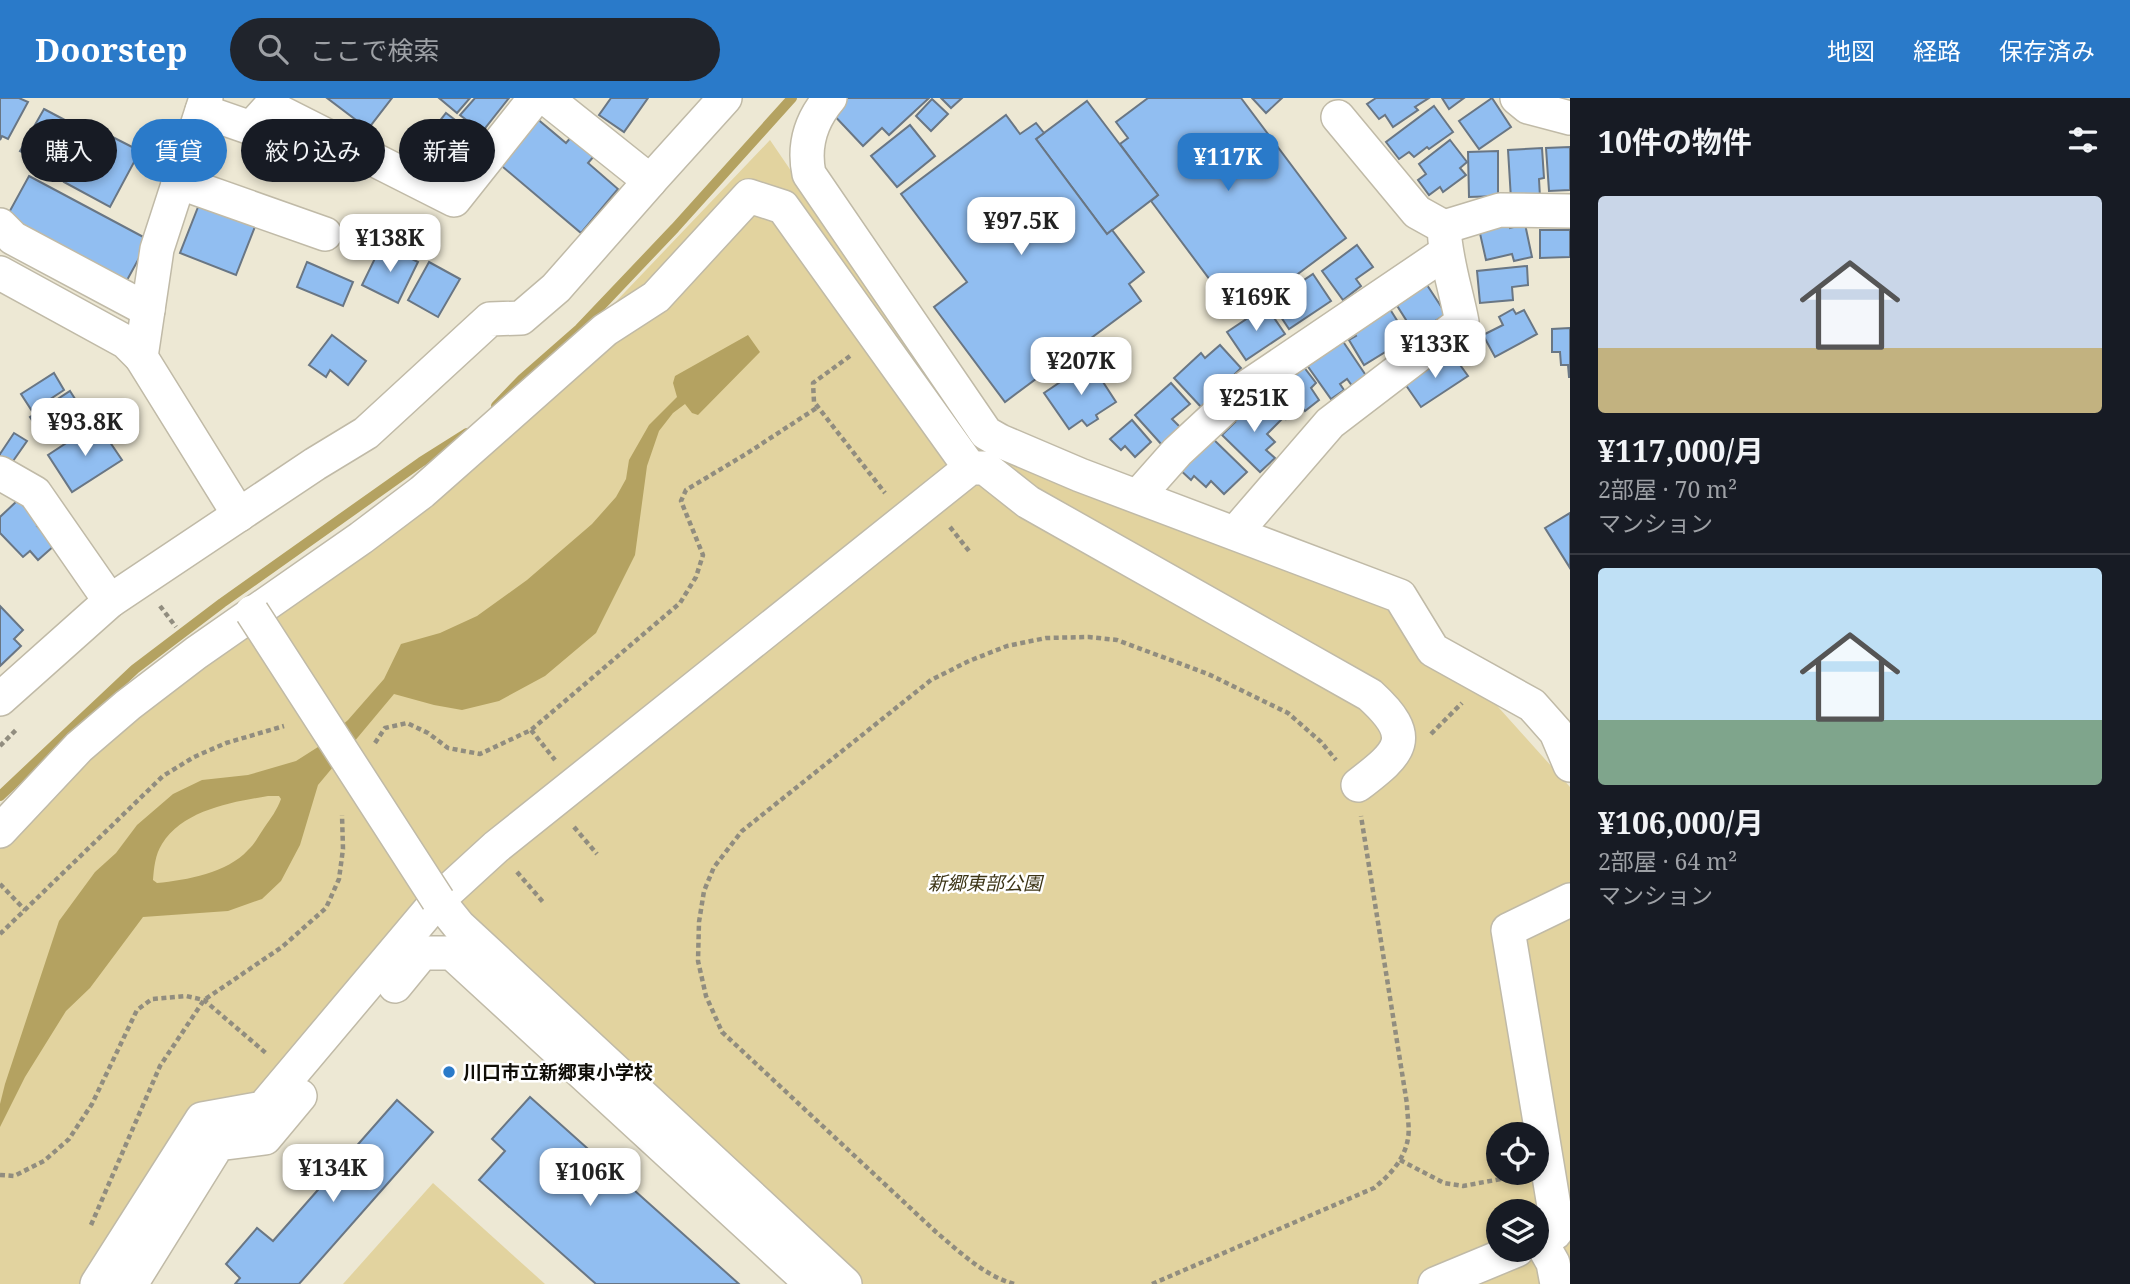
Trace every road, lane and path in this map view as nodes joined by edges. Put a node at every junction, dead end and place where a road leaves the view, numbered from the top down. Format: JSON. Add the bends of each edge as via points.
{"nodes":[{"id":1,"x":535,"y":98,"type":"edge"},
{"id":2,"x":546,"y":98,"type":"edge"},
{"id":3,"x":725,"y":98,"type":"edge"},
{"id":4,"x":830,"y":98,"type":"edge"},
{"id":5,"x":1517,"y":98,"type":"edge"},
{"id":6,"x":204,"y":104,"type":"edge"},
{"id":7,"x":1338,"y":117,"type":"dead end"},
{"id":8,"x":1570,"y":118,"type":"edge"},
{"id":9,"x":650,"y":181,"type":"junction"},
{"id":10,"x":178,"y":182,"type":"joint"},
{"id":11,"x":1570,"y":211,"type":"edge"},
{"id":12,"x":0,"y":225,"type":"edge"},
{"id":13,"x":325,"y":234,"type":"dead end"},
{"id":14,"x":1445,"y":240,"type":"junction"},
{"id":15,"x":0,"y":273,"type":"edge"},
{"id":16,"x":148,"y":310,"type":"junction"},
{"id":17,"x":876,"y":337,"type":"junction"},
{"id":18,"x":141,"y":357,"type":"junction"},
{"id":19,"x":818,"y":407,"type":"junction"},
{"id":20,"x":746,"y":454,"type":"dead end"},
{"id":21,"x":985,"y":459,"type":"junction"},
{"id":22,"x":0,"y":473,"type":"edge"},
{"id":23,"x":1138,"y":496,"type":"junction"},
{"id":24,"x":239,"y":515,"type":"junction"},
{"id":25,"x":906,"y":520,"type":"junction"},
{"id":26,"x":1236,"y":533,"type":"junction"},
{"id":27,"x":110,"y":601,"type":"junction"},
{"id":28,"x":252,"y":612,"type":"junction"},
{"id":29,"x":0,"y":699,"type":"edge"},
{"id":30,"x":1465,"y":700,"type":"dead end"},
{"id":31,"x":287,"y":724,"type":"dead end"},
{"id":32,"x":1427,"y":737,"type":"dead end"},
{"id":33,"x":1570,"y":765,"type":"edge"},
{"id":34,"x":1358,"y":785,"type":"junction"},
{"id":35,"x":0,"y":831,"type":"edge"},
{"id":36,"x":0,"y":884,"type":"edge"},
{"id":37,"x":438,"y":900,"type":"junction"},
{"id":38,"x":1570,"y":900,"type":"edge"},
{"id":39,"x":25,"y":910,"type":"junction"},
{"id":40,"x":0,"y":934,"type":"edge"},
{"id":41,"x":246,"y":1036,"type":"dead end"},
{"id":42,"x":1400,"y":1160,"type":"junction"},
{"id":43,"x":0,"y":1175,"type":"edge"},
{"id":44,"x":1486,"y":1182,"type":"edge"},
{"id":45,"x":1549,"y":1222,"type":"edge"},
{"id":46,"x":1549,"y":1252,"type":"edge"},
{"id":47,"x":1487,"y":1262,"type":"edge"},
{"id":48,"x":97,"y":1284,"type":"edge"},
{"id":49,"x":131,"y":1284,"type":"edge"},
{"id":50,"x":812,"y":1284,"type":"edge"},
{"id":51,"x":845,"y":1284,"type":"edge"},
{"id":52,"x":1014,"y":1284,"type":"edge"},
{"id":53,"x":1152,"y":1284,"type":"edge"},
{"id":54,"x":1435,"y":1284,"type":"edge"},
{"id":55,"x":1557,"y":1284,"type":"edge"}],
"edges":[{"from":1,"to":6,"type":"street","via":[[454,200],[270,107],[251,128]]},
{"from":2,"to":9,"type":"street"},
{"from":3,"to":9,"type":"street"},
{"from":4,"to":21,"type":"street","via":[[812,124],[806,144],[809,174],[986,433]]},
{"from":5,"to":8,"type":"street","via":[[1528,107]]},
{"from":7,"to":14,"type":"street"},
{"from":9,"to":24,"type":"street","via":[[556,288],[521,318],[490,319],[366,433]]},
{"from":10,"to":13,"type":"street"},
{"from":10,"to":16,"type":"street","via":[[157,249]]},
{"from":11,"to":14,"type":"street","via":[[1500,209]]},
{"from":12,"to":16,"type":"street","via":[[13,238]]},
{"from":14,"to":23,"type":"street","via":[[1247,387],[1177,452]]},
{"from":14,"to":26,"type":"street","via":[[1462,322],[1330,423]]},
{"from":15,"to":18,"type":"street","via":[[126,342]]},
{"from":16,"to":18,"type":"street"},
{"from":17,"to":19,"type":"path","via":[[813,383]]},
{"from":17,"to":21,"type":"street"},
{"from":17,"to":28,"type":"street","via":[[783,207],[749,196],[656,297],[605,330],[422,492]]},
{"from":18,"to":24,"type":"street"},
{"from":19,"to":20,"type":"path"},
{"from":19,"to":25,"type":"path"},
{"from":21,"to":23,"type":"street"},
{"from":21,"to":25,"type":"street"},
{"from":21,"to":34,"type":"street","via":[[1028,502],[1370,695],[1399,732],[1398,747]]},
{"from":22,"to":27,"type":"street","via":[[35,493]]},
{"from":23,"to":26,"type":"street"},
{"from":24,"to":27,"type":"street"},
{"from":25,"to":37,"type":"street","via":[[496,848]]},
{"from":26,"to":33,"type":"street","via":[[1400,596],[1433,650],[1532,705],[1556,732]]},
{"from":27,"to":29,"type":"street"},
{"from":28,"to":35,"type":"street","via":[[79,747]]},
{"from":28,"to":37,"type":"street","bridge":true},
{"from":30,"to":32,"type":"path"},
{"from":31,"to":39,"type":"path","via":[[226,743],[163,776]]},
{"from":34,"to":42,"type":"path","via":[[1407,1104],[1409,1138]]},
{"from":34,"to":52,"type":"path","via":[[1288,713],[1229,683],[1117,640],[1046,638],[1007,646],[931,680],[742,831],[714,867],[704,891],[698,961],[706,996],[722,1032],[936,1232],[998,1279]]},
{"from":36,"to":39,"type":"path"},
{"from":37,"to":48,"type":"street","via":[[263,1108],[202,1119]]},
{"from":37,"to":51,"type":"street","via":[[459,926]]},
{"from":38,"to":45,"type":"street","via":[[1508,930],[1554,1206]]},
{"from":39,"to":40,"type":"path"},
{"from":41,"to":43,"type":"path","via":[[204,1000],[186,996],[152,999],[137,1010],[92,1104],[69,1139],[44,1161],[14,1176]]},
{"from":42,"to":44,"type":"path","via":[[1444,1183],[1463,1186]]},
{"from":42,"to":53,"type":"path","via":[[1374,1188]]},
{"from":46,"to":55,"type":"street"},
{"from":47,"to":54,"type":"street"},
{"from":49,"to":50,"type":"street","via":[[218,1144],[265,1138],[422,953],[452,953]]}]}
